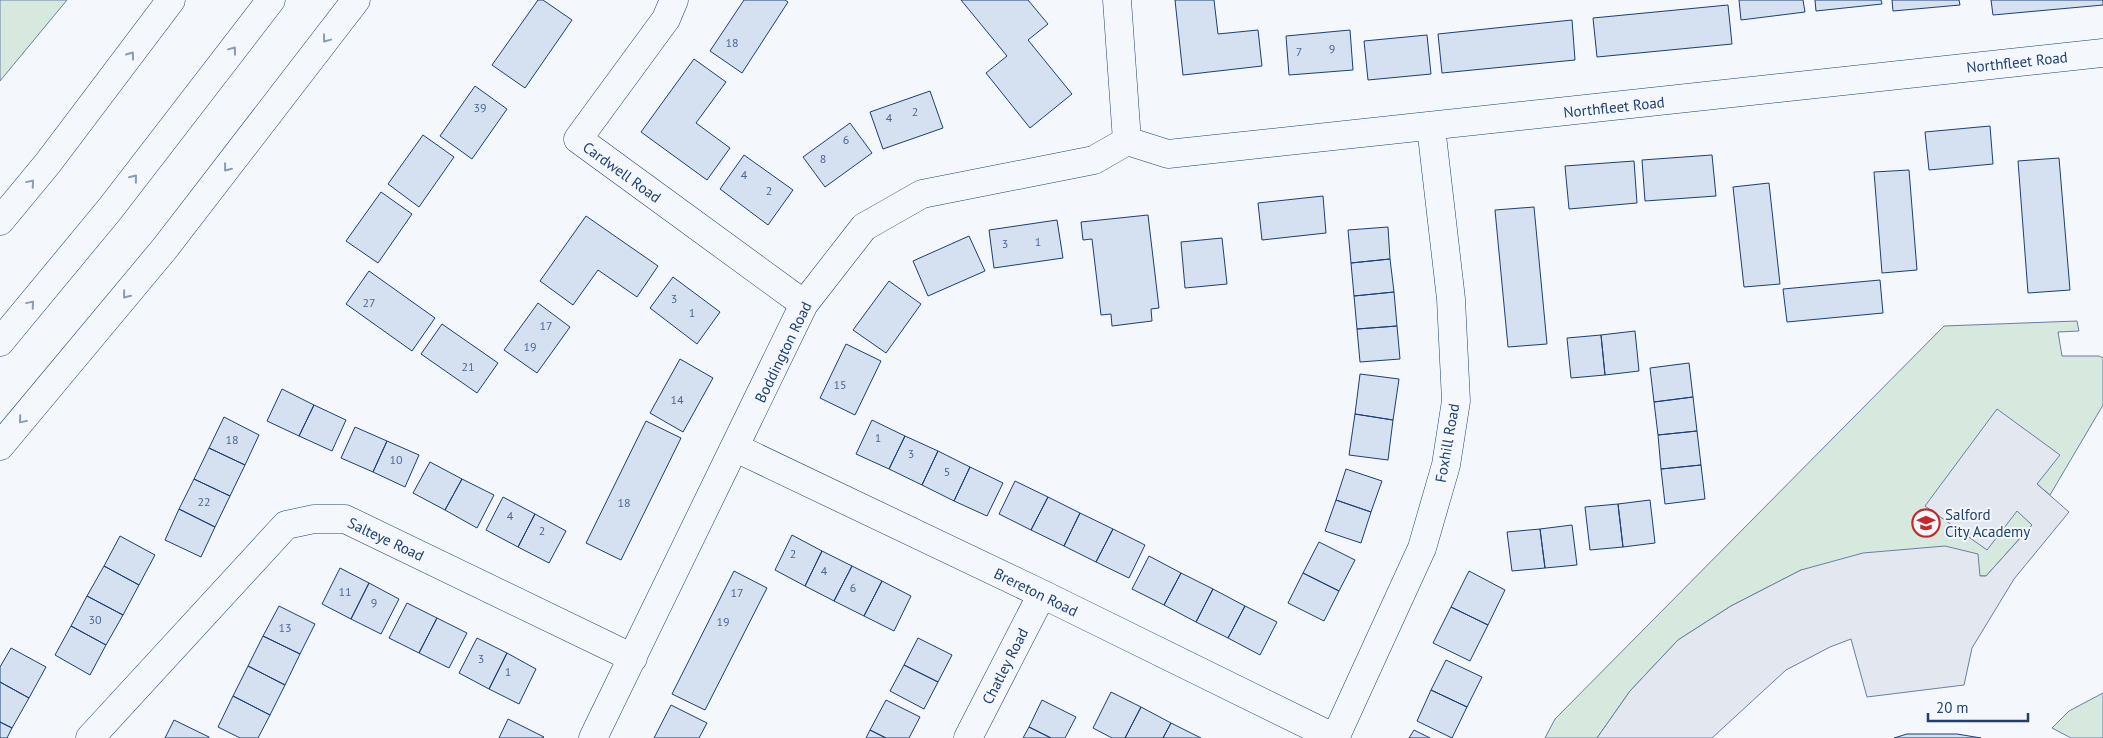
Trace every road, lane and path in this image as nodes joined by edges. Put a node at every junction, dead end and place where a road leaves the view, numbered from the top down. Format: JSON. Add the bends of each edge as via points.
{"nodes":[{"id":1,"x":171,"y":0,"type":"edge"},
{"id":2,"x":271,"y":0,"type":"edge"},
{"id":3,"x":356,"y":0,"type":"edge"},
{"id":4,"x":674,"y":0,"type":"edge"},
{"id":5,"x":1117,"y":0,"type":"edge"},
{"id":6,"x":2103,"y":53,"type":"edge"},
{"id":7,"x":1431,"y":127,"type":"junction"},
{"id":8,"x":1127,"y":141,"type":"junction"},
{"id":9,"x":0,"y":221,"type":"edge"},
{"id":10,"x":804,"y":304,"type":"junction"},
{"id":11,"x":0,"y":342,"type":"edge"},
{"id":12,"x":0,"y":446,"type":"edge"},
{"id":13,"x":736,"y":448,"type":"junction"},
{"id":14,"x":1042,"y":594,"type":"junction"},
{"id":15,"x":633,"y":658,"type":"junction"},
{"id":16,"x":90,"y":738,"type":"edge"},
{"id":17,"x":594,"y":738,"type":"edge"},
{"id":18,"x":968,"y":738,"type":"edge"},
{"id":19,"x":1335,"y":738,"type":"edge"}],
"edges":[{"from":9,"to":1,"type":"main road","one_way":true},
{"from":11,"to":2,"type":"main road","one_way":true,"via":[[110,209]]},
{"from":3,"to":12,"type":"main road","one_way":true,"via":[[164,248]]},
{"from":4,"to":10,"type":"main road","name":"Cardwell Road","via":[[666,19],[578,139]]},
{"from":5,"to":8,"type":"main road"},
{"from":6,"to":7,"type":"main road","name":"Northfleet Road"},
{"from":7,"to":8,"type":"main road","name":"Northfleet Road","via":[[1168,154]]},
{"from":7,"to":19,"type":"main road","name":"Foxhill Road","via":[[1451,299],[1455,392],[1446,465],[1422,548]]},
{"from":8,"to":10,"type":"main road","name":"Boddington Road","via":[[1094,160],[922,194],[864,226]]},
{"from":10,"to":13,"type":"main road","name":"Boddington Road"},
{"from":13,"to":14,"type":"main road","name":"Brereton Road"},
{"from":13,"to":15,"type":"main road","name":"Boddington Road"},
{"from":14,"to":18,"type":"main road","name":"Chatley Road"},
{"from":14,"to":19,"type":"main road","name":"Brereton Road"},
{"from":15,"to":16,"type":"main road","name":"Salteye Road","via":[[346,519],[314,519],[286,525]]},
{"from":15,"to":17,"type":"main road","name":"Boddington Road"}]}
